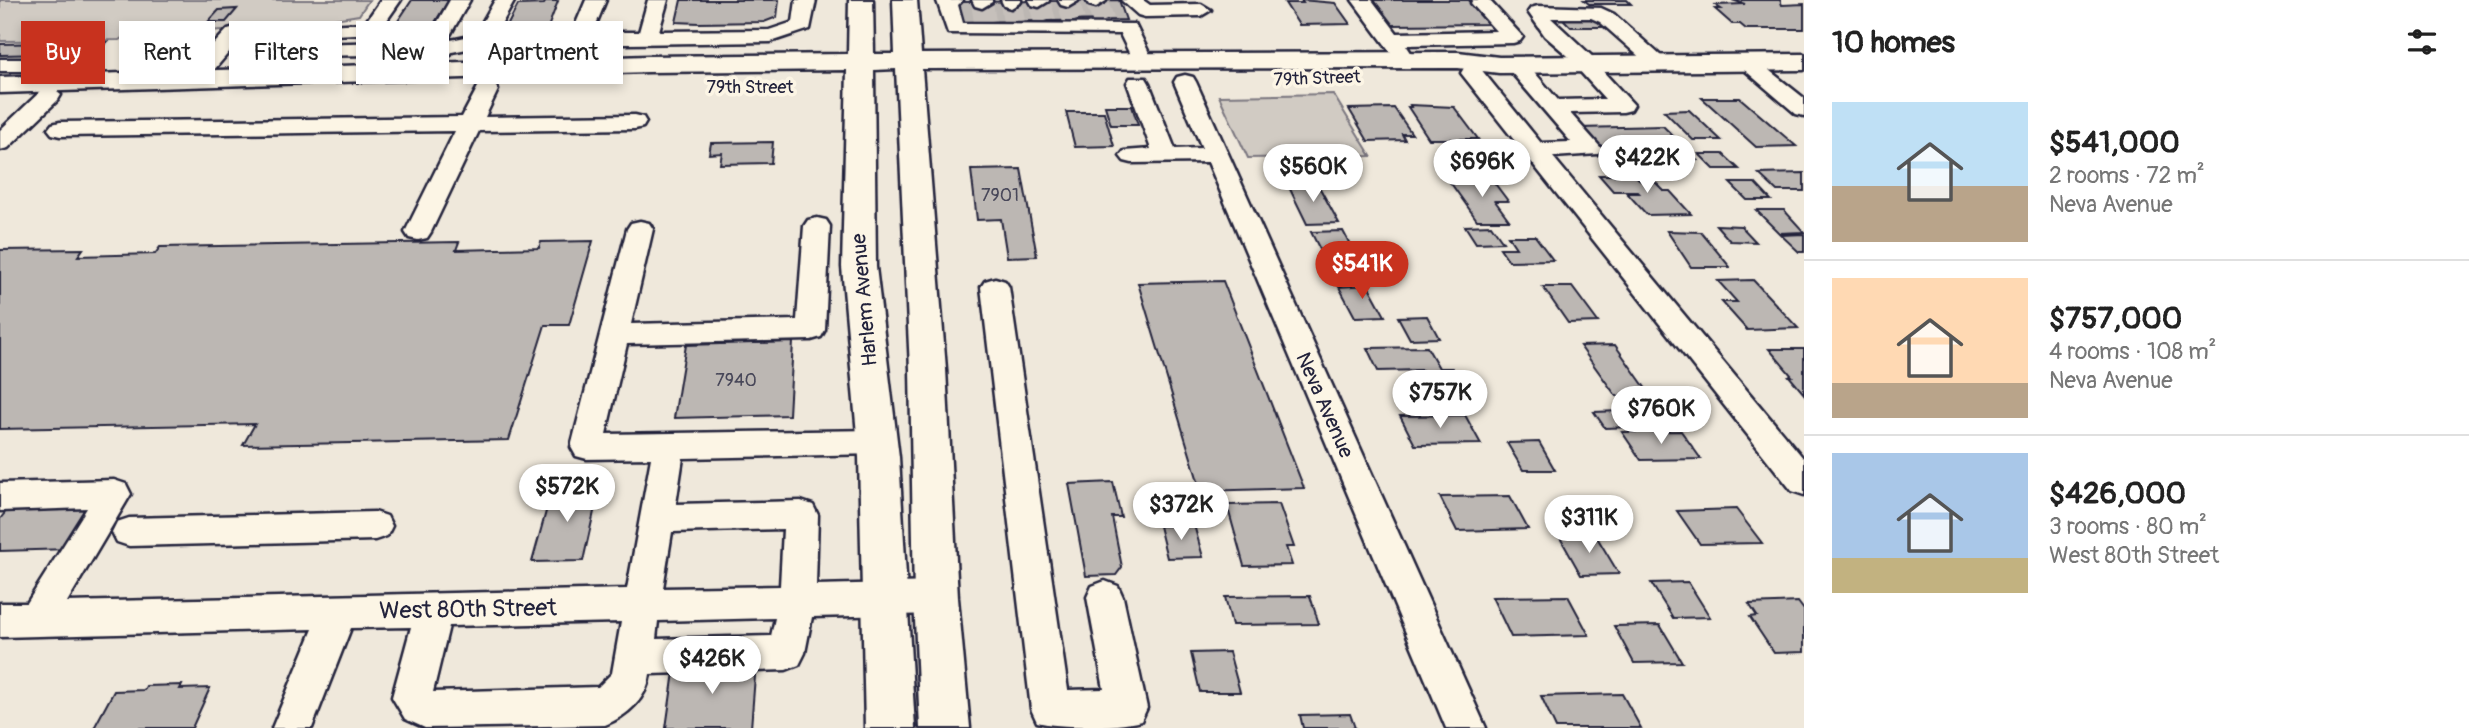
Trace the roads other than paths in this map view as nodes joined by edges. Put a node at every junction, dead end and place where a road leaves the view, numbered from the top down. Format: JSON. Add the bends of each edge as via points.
{"nodes":[{"id":1,"x":391,"y":0,"type":"edge"},
{"id":2,"x":460,"y":0,"type":"edge"},
{"id":3,"x":505,"y":0,"type":"edge"},
{"id":4,"x":596,"y":0,"type":"edge"},
{"id":5,"x":658,"y":0,"type":"edge"},
{"id":6,"x":806,"y":0,"type":"edge"},
{"id":7,"x":953,"y":0,"type":"edge"},
{"id":8,"x":1362,"y":0,"type":"edge"},
{"id":9,"x":1481,"y":3,"type":"dead end"},
{"id":10,"x":1138,"y":5,"type":"edge"},
{"id":11,"x":905,"y":7,"type":"edge"},
{"id":12,"x":1201,"y":10,"type":"dead end"},
{"id":13,"x":861,"y":11,"type":"edge"},
{"id":14,"x":984,"y":13,"type":"edge"},
{"id":15,"x":1013,"y":13,"type":"edge"},
{"id":16,"x":376,"y":21,"type":"edge"},
{"id":17,"x":448,"y":21,"type":"edge"},
{"id":18,"x":493,"y":21,"type":"edge"},
{"id":19,"x":587,"y":21,"type":"edge"},
{"id":20,"x":1128,"y":28,"type":"junction"},
{"id":21,"x":1513,"y":37,"type":"junction"},
{"id":22,"x":229,"y":39,"type":"edge"},
{"id":23,"x":623,"y":39,"type":"edge"},
{"id":24,"x":647,"y":39,"type":"junction"},
{"id":25,"x":342,"y":49,"type":"edge"},
{"id":26,"x":355,"y":49,"type":"edge"},
{"id":27,"x":1399,"y":49,"type":"junction"},
{"id":28,"x":215,"y":55,"type":"edge"},
{"id":29,"x":623,"y":60,"type":"edge"},
{"id":30,"x":1076,"y":60,"type":"junction"},
{"id":31,"x":1804,"y":62,"type":"edge"},
{"id":32,"x":780,"y":63,"type":"junction"},
{"id":33,"x":1748,"y":63,"type":"junction"},
{"id":34,"x":659,"y":64,"type":"junction"},
{"id":35,"x":1659,"y":64,"type":"junction"},
{"id":36,"x":0,"y":65,"type":"edge"},
{"id":37,"x":623,"y":65,"type":"edge"},
{"id":38,"x":1519,"y":65,"type":"junction"},
{"id":39,"x":1586,"y":65,"type":"junction"},
{"id":40,"x":1472,"y":73,"type":"junction"},
{"id":41,"x":859,"y":74,"type":"junction"},
{"id":42,"x":910,"y":74,"type":"junction"},
{"id":43,"x":1141,"y":80,"type":"junction"},
{"id":44,"x":119,"y":82,"type":"edge"},
{"id":45,"x":1185,"y":82,"type":"junction"},
{"id":46,"x":0,"y":85,"type":"edge"},
{"id":47,"x":51,"y":89,"type":"junction"},
{"id":48,"x":487,"y":90,"type":"junction"},
{"id":49,"x":0,"y":96,"type":"edge"},
{"id":50,"x":1552,"y":107,"type":"junction"},
{"id":51,"x":1804,"y":109,"type":"edge"},
{"id":52,"x":635,"y":122,"type":"dead end"},
{"id":53,"x":470,"y":124,"type":"junction"},
{"id":54,"x":60,"y":129,"type":"dead end"},
{"id":55,"x":0,"y":143,"type":"edge"},
{"id":56,"x":1535,"y":150,"type":"junction"},
{"id":57,"x":1217,"y":155,"type":"junction"},
{"id":58,"x":1132,"y":156,"type":"dead end"},
{"id":59,"x":1166,"y":156,"type":"junction"},
{"id":60,"x":817,"y":226,"type":"dead end"},
{"id":61,"x":640,"y":229,"type":"dead end"},
{"id":62,"x":418,"y":232,"type":"dead end"},
{"id":63,"x":995,"y":286,"type":"dead end"},
{"id":64,"x":614,"y":334,"type":"junction"},
{"id":65,"x":878,"y":442,"type":"junction"},
{"id":66,"x":669,"y":446,"type":"junction"},
{"id":67,"x":1804,"y":482,"type":"edge"},
{"id":68,"x":1,"y":498,"type":"edge"},
{"id":69,"x":657,"y":518,"type":"junction"},
{"id":70,"x":375,"y":526,"type":"dead end"},
{"id":71,"x":129,"y":532,"type":"dead end"},
{"id":72,"x":1105,"y":597,"type":"dead end"},
{"id":73,"x":936,"y":598,"type":"junction"},
{"id":74,"x":883,"y":600,"type":"junction"},
{"id":75,"x":797,"y":602,"type":"junction"},
{"id":76,"x":641,"y":605,"type":"junction"},
{"id":77,"x":434,"y":610,"type":"junction"},
{"id":78,"x":339,"y":612,"type":"junction"},
{"id":79,"x":37,"y":619,"type":"junction"},
{"id":80,"x":0,"y":620,"type":"edge"},
{"id":81,"x":633,"y":657,"type":"junction"},
{"id":82,"x":292,"y":728,"type":"edge"},
{"id":83,"x":890,"y":728,"type":"edge"},
{"id":84,"x":945,"y":728,"type":"edge"},
{"id":85,"x":1466,"y":728,"type":"edge"}],
"edges":[{"from":1,"to":16,"type":"street"},
{"from":2,"to":17,"type":"street"},
{"from":3,"to":18,"type":"street"},
{"from":4,"to":19,"type":"street"},
{"from":5,"to":24,"type":"street"},
{"from":6,"to":24,"type":"street","via":[[803,25],[771,36]]},
{"from":7,"to":14,"type":"street","via":[[947,1],[955,29]]},
{"from":8,"to":27,"type":"street"},
{"from":9,"to":21,"type":"street"},
{"from":10,"to":12,"type":"street"},
{"from":10,"to":20,"type":"street","via":[[1144,22]]},
{"from":11,"to":30,"type":"main road","via":[[933,42],[952,49]]},
{"from":11,"to":42,"type":"main road"},
{"from":13,"to":32,"type":"main road","via":[[833,44]]},
{"from":13,"to":41,"type":"main road","name":"Harlem Avenue"},
{"from":14,"to":15,"type":"street"},
{"from":15,"to":20,"type":"street","via":[[1046,25]]},
{"from":20,"to":43,"type":"street"},
{"from":21,"to":27,"type":"street"},
{"from":21,"to":38,"type":"street"},
{"from":22,"to":28,"type":"street"},
{"from":23,"to":24,"type":"street"},
{"from":24,"to":29,"type":"street"},
{"from":24,"to":34,"type":"street"},
{"from":25,"to":26,"type":"street"},
{"from":27,"to":38,"type":"main road","name":"79th Street"},
{"from":27,"to":43,"type":"main road","name":"79th Street"},
{"from":30,"to":42,"type":"main road","name":"79th Street"},
{"from":30,"to":43,"type":"main road","name":"79th Street"},
{"from":31,"to":33,"type":"main road","name":"79th Street"},
{"from":32,"to":34,"type":"main road","name":"79th Street"},
{"from":32,"to":41,"type":"main road","name":"79th Street"},
{"from":33,"to":35,"type":"main road","name":"79th Street"},
{"from":33,"to":51,"type":"street"},
{"from":34,"to":37,"type":"main road","name":"79th Street"},
{"from":35,"to":39,"type":"main road","name":"79th Street"},
{"from":35,"to":39,"type":"street","via":[[1594,12],[1538,12]]},
{"from":36,"to":47,"type":"street","via":[[72,65]]},
{"from":38,"to":39,"type":"main road","name":"79th Street"},
{"from":38,"to":40,"type":"main road","name":"79th Street"},
{"from":38,"to":50,"type":"street"},
{"from":39,"to":50,"type":"street","via":[[1623,105]]},
{"from":40,"to":45,"type":"main road","name":"79th Street"},
{"from":40,"to":56,"type":"street"},
{"from":41,"to":42,"type":"main road","name":"79th Street"},
{"from":41,"to":48,"type":"main road","name":"79th Street"},
{"from":41,"to":65,"type":"main road","name":"Harlem Avenue","via":[[860,288]]},
{"from":42,"to":43,"type":"main road","name":"79th Street"},
{"from":42,"to":73,"type":"main road"},
{"from":43,"to":45,"type":"main road","name":"79th Street"},
{"from":43,"to":59,"type":"street"},
{"from":44,"to":47,"type":"main road","name":"79th Street"},
{"from":45,"to":57,"type":"street","name":"Neva Avenue"},
{"from":46,"to":47,"type":"main road","name":"79th Street"},
{"from":47,"to":48,"type":"main road","name":"79th Street"},
{"from":47,"to":49,"type":"main road","name":"79th Street"},
{"from":47,"to":55,"type":"street"},
{"from":48,"to":53,"type":"street"},
{"from":50,"to":56,"type":"street","via":[[1590,149]]},
{"from":52,"to":53,"type":"street"},
{"from":53,"to":54,"type":"street"},
{"from":53,"to":62,"type":"street"},
{"from":56,"to":67,"type":"street"},
{"from":57,"to":59,"type":"street"},
{"from":57,"to":85,"type":"street","name":"Neva Avenue"},
{"from":58,"to":59,"type":"street"},
{"from":60,"to":64,"type":"street","via":[[811,330]]},
{"from":61,"to":64,"type":"street"},
{"from":63,"to":72,"type":"street","via":[[1051,709],[1127,708]]},
{"from":64,"to":66,"type":"street","via":[[587,447]]},
{"from":65,"to":66,"type":"street"},
{"from":65,"to":74,"type":"main road","name":"Harlem Avenue"},
{"from":66,"to":69,"type":"street"},
{"from":68,"to":79,"type":"street","via":[[114,494]]},
{"from":69,"to":75,"type":"street","via":[[801,515]]},
{"from":69,"to":76,"type":"street"},
{"from":70,"to":71,"type":"street"},
{"from":73,"to":74,"type":"street","name":"West 80th Street"},
{"from":73,"to":84,"type":"main road"},
{"from":74,"to":75,"type":"street","name":"West 80th Street"},
{"from":74,"to":83,"type":"main road","name":"Harlem Avenue"},
{"from":75,"to":76,"type":"street","name":"West 80th Street"},
{"from":75,"to":81,"type":"street","via":[[786,653]]},
{"from":76,"to":77,"type":"street","name":"West 80th Street"},
{"from":76,"to":81,"type":"street"},
{"from":77,"to":78,"type":"street","name":"West 80th Street"},
{"from":77,"to":81,"type":"street","via":[[412,696],[430,711],[606,706],[630,680]]},
{"from":78,"to":79,"type":"street","name":"West 80th Street"},
{"from":78,"to":82,"type":"street"},
{"from":79,"to":80,"type":"street","name":"West 80th Street"}]}
